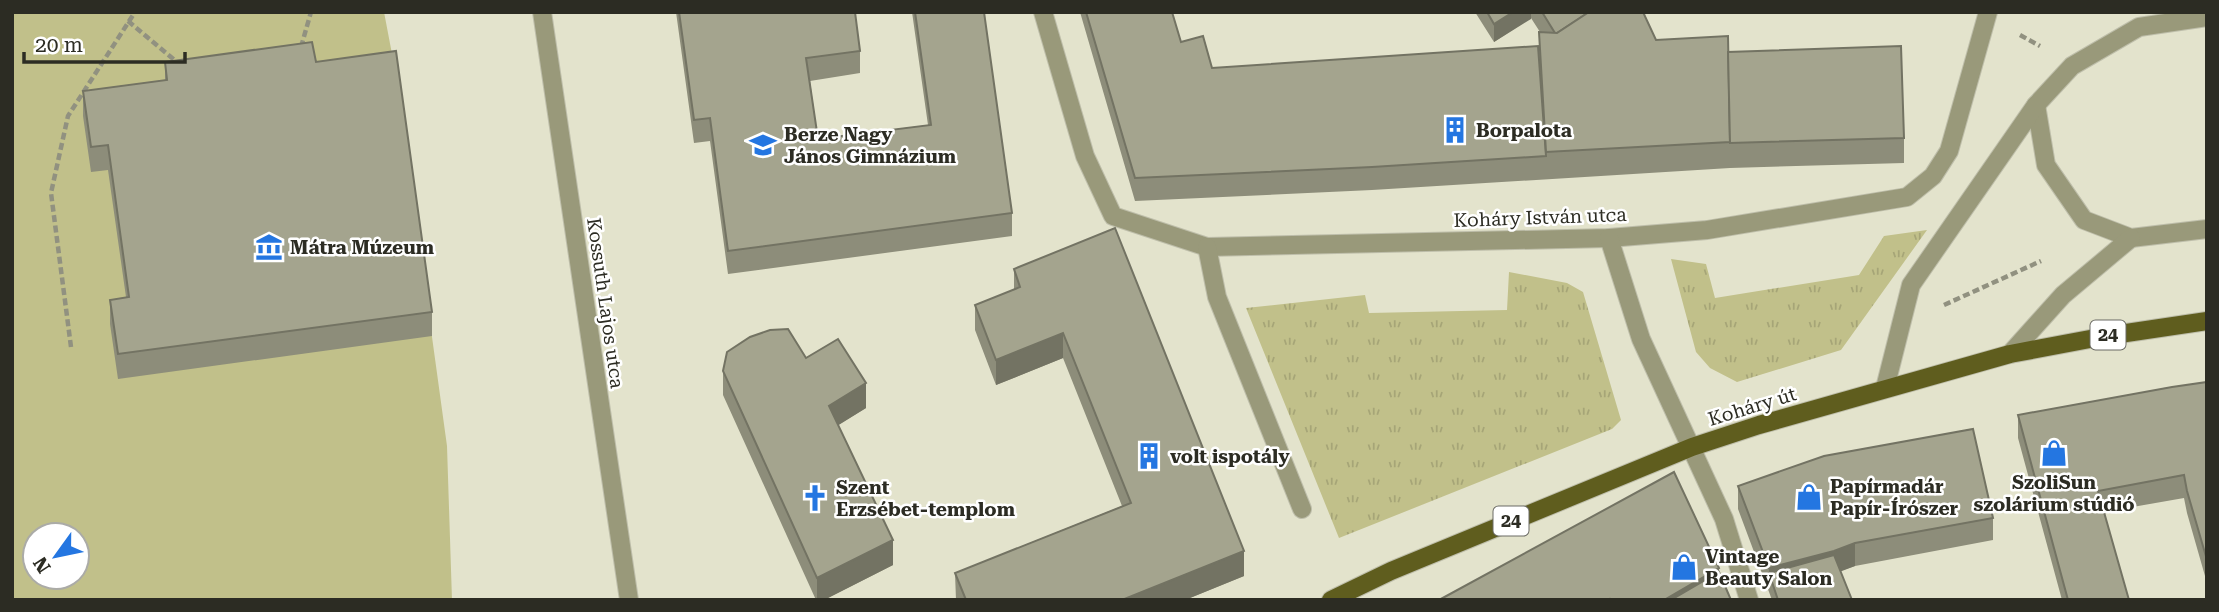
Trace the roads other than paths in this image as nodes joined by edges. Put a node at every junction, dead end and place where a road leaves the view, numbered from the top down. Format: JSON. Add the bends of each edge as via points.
{"nodes":[{"id":1,"x":542,"y":12,"type":"edge"},
{"id":2,"x":1043,"y":12,"type":"edge"},
{"id":3,"x":1988,"y":14,"type":"edge"},
{"id":4,"x":2207,"y":17,"type":"edge"},
{"id":5,"x":2036,"y":104,"type":"junction"},
{"id":6,"x":2207,"y":229,"type":"edge"},
{"id":7,"x":1609,"y":238,"type":"junction"},
{"id":8,"x":2131,"y":238,"type":"junction"},
{"id":9,"x":1207,"y":247,"type":"junction"},
{"id":10,"x":2207,"y":321,"type":"edge"},
{"id":11,"x":2010,"y":354,"type":"junction"},
{"id":12,"x":1885,"y":388,"type":"junction"},
{"id":13,"x":1692,"y":447,"type":"junction"},
{"id":14,"x":1302,"y":509,"type":"dead end"},
{"id":15,"x":629,"y":600,"type":"edge"},
{"id":16,"x":1331,"y":600,"type":"edge"},
{"id":17,"x":1749,"y":600,"type":"edge"}],
"edges":[{"from":1,"to":15,"type":"street","name":"Kossuth Lajos utca"},
{"from":2,"to":9,"type":"street","name":"Koháry István utca","via":[[1085,156],[1114,216]]},
{"from":3,"to":7,"type":"street","name":"Koháry István utca","via":[[1949,152],[1933,176],[1907,197],[1707,230]]},
{"from":4,"to":5,"type":"street","via":[[2139,27],[2072,66]]},
{"from":5,"to":8,"type":"street","via":[[2046,165],[2084,220]]},
{"from":5,"to":12,"type":"street","via":[[1911,285]]},
{"from":6,"to":8,"type":"street"},
{"from":7,"to":9,"type":"street","name":"Koháry István utca"},
{"from":7,"to":13,"type":"street","via":[[1641,339]]},
{"from":8,"to":11,"type":"street","via":[[2063,295]]},
{"from":9,"to":14,"type":"street","via":[[1217,297]]},
{"from":10,"to":11,"type":"main road","name":"Koháry út","number":"24"},
{"from":11,"to":12,"type":"main road","name":"Koháry út","number":"24"},
{"from":12,"to":13,"type":"main road","name":"Koháry út","number":"24"},
{"from":13,"to":16,"type":"main road","name":"Koháry út","number":"24"},
{"from":13,"to":17,"type":"street","via":[[1724,519]]}]}
